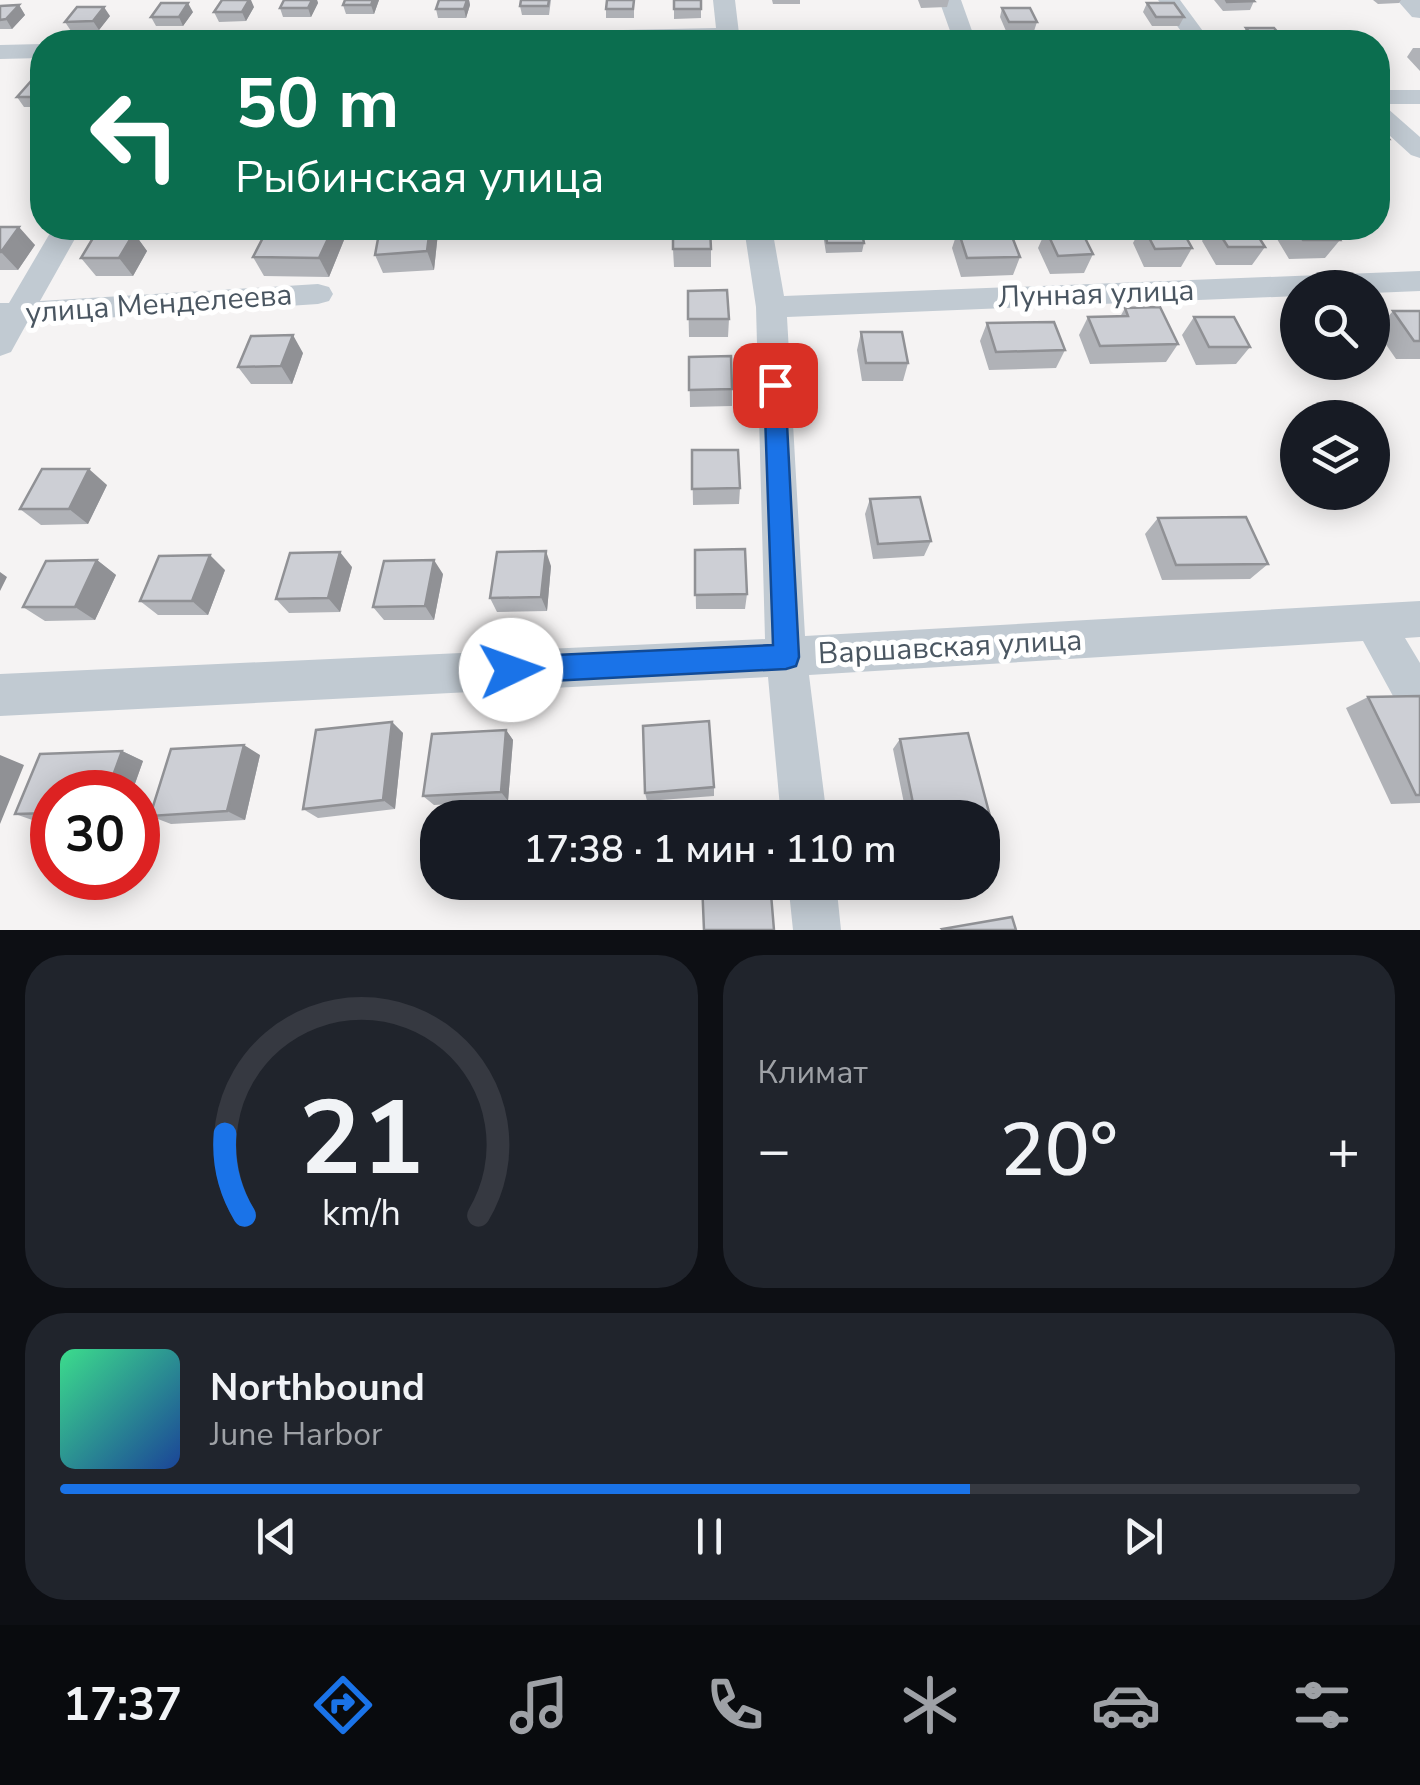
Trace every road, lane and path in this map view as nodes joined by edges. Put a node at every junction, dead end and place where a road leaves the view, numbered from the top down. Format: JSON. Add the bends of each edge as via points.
{"nodes":[{"id":1,"x":724,"y":0,"type":"edge"},
{"id":2,"x":950,"y":0,"type":"edge"},
{"id":3,"x":1169,"y":0,"type":"edge"},
{"id":4,"x":1408,"y":0,"type":"edge"},
{"id":5,"x":1420,"y":12,"type":"edge"},
{"id":6,"x":727,"y":30,"type":"edge"},
{"id":7,"x":961,"y":30,"type":"edge"},
{"id":8,"x":1191,"y":30,"type":"edge"},
{"id":9,"x":30,"y":51,"type":"edge"},
{"id":10,"x":0,"y":52,"type":"edge"},
{"id":11,"x":1420,"y":96,"type":"edge"},
{"id":12,"x":1390,"y":97,"type":"edge"},
{"id":13,"x":1390,"y":124,"type":"edge"},
{"id":14,"x":1420,"y":150,"type":"edge"},
{"id":15,"x":58,"y":240,"type":"edge"},
{"id":16,"x":760,"y":240,"type":"edge"},
{"id":17,"x":1420,"y":281,"type":"edge"},
{"id":18,"x":318,"y":294,"type":"dead end"},
{"id":19,"x":771,"y":307,"type":"junction"},
{"id":20,"x":9,"y":314,"type":"edge"},
{"id":21,"x":0,"y":344,"type":"edge"},
{"id":22,"x":1420,"y":619,"type":"edge"},
{"id":23,"x":1373,"y":621,"type":"junction"},
{"id":24,"x":786,"y":657,"type":"junction"},
{"id":25,"x":0,"y":695,"type":"edge"},
{"id":26,"x":1420,"y":704,"type":"edge"},
{"id":27,"x":802,"y":800,"type":"edge"},
{"id":28,"x":814,"y":900,"type":"edge"},
{"id":29,"x":817,"y":930,"type":"edge"}],
"edges":[{"from":1,"to":6,"type":"street"},
{"from":2,"to":7,"type":"street"},
{"from":3,"to":8,"type":"street"},
{"from":4,"to":5,"type":"street"},
{"from":9,"to":10,"type":"street"},
{"from":11,"to":12,"type":"street"},
{"from":13,"to":14,"type":"street"},
{"from":15,"to":20,"type":"street"},
{"from":16,"to":19,"type":"street"},
{"from":17,"to":19,"type":"street","name":"Лунная улица"},
{"from":18,"to":20,"type":"street","name":"улица Менделеева"},
{"from":19,"to":24,"type":"street"},
{"from":20,"to":21,"type":"street"},
{"from":22,"to":23,"type":"street","name":"Варшавская улица"},
{"from":23,"to":24,"type":"street","name":"Варшавская улица"},
{"from":23,"to":26,"type":"street"},
{"from":24,"to":25,"type":"street","name":"Варшавская улица"},
{"from":24,"to":27,"type":"street"},
{"from":28,"to":29,"type":"street"}]}
